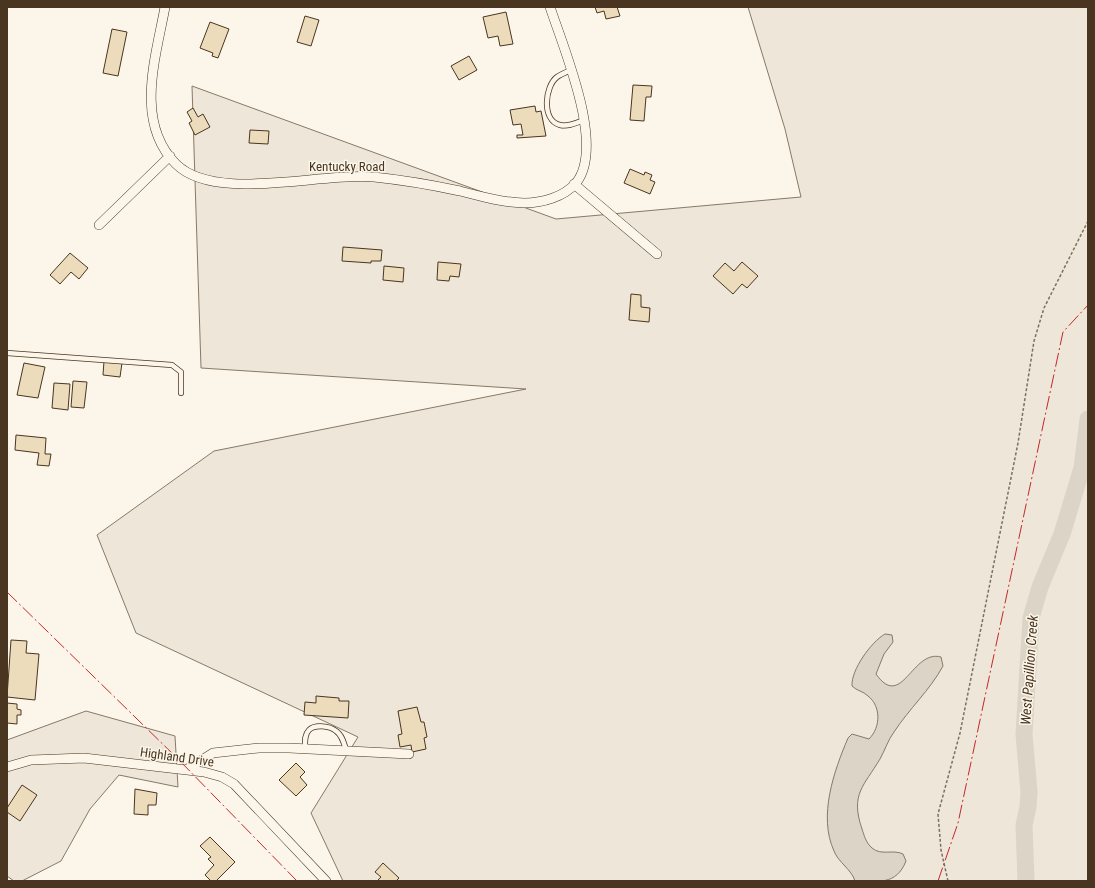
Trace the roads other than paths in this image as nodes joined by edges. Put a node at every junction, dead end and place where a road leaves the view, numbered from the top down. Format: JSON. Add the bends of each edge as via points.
{"nodes":[{"id":1,"x":165,"y":7,"type":"edge"},
{"id":2,"x":550,"y":7,"type":"edge"},
{"id":3,"x":571,"y":70,"type":"junction"},
{"id":4,"x":584,"y":120,"type":"junction"},
{"id":5,"x":170,"y":156,"type":"junction"},
{"id":6,"x":574,"y":184,"type":"junction"},
{"id":7,"x":99,"y":225,"type":"dead end"},
{"id":8,"x":657,"y":254,"type":"dead end"},
{"id":9,"x":7,"y":353,"type":"edge"},
{"id":10,"x":181,"y":393,"type":"dead end"},
{"id":11,"x":305,"y":749,"type":"junction"},
{"id":12,"x":346,"y":750,"type":"junction"},
{"id":13,"x":408,"y":754,"type":"dead end"},
{"id":14,"x":7,"y":767,"type":"edge"},
{"id":15,"x":186,"y":770,"type":"junction"},
{"id":16,"x":326,"y":881,"type":"edge"}],
"edges":[{"from":1,"to":5,"type":"street","name":"Kentucky Road","via":[[151,84],[151,108],[155,126]]},
{"from":2,"to":3,"type":"street","name":"Kentucky Road"},
{"from":3,"to":4,"type":"street","name":"Kentucky Road"},
{"from":3,"to":4,"type":"lane","via":[[556,77],[551,86],[547,99],[548,115],[558,125],[568,126]]},
{"from":4,"to":6,"type":"street","name":"Kentucky Road","via":[[587,147],[583,166]]},
{"from":5,"to":6,"type":"street","name":"Kentucky Road","via":[[176,164],[193,174],[213,182],[228,184],[372,177],[426,184],[523,203],[553,198],[567,192]]},
{"from":5,"to":7,"type":"street"},
{"from":6,"to":8,"type":"street"},
{"from":9,"to":10,"type":"lane","via":[[172,365],[181,372]]},
{"from":11,"to":12,"type":"street"},
{"from":11,"to":12,"type":"lane","via":[[308,731],[315,727],[328,727],[337,731],[343,738]]},
{"from":11,"to":15,"type":"street","via":[[258,748],[213,753]]},
{"from":12,"to":13,"type":"street"},
{"from":14,"to":15,"type":"street","name":"Highland Drive","via":[[32,760],[84,758]]},
{"from":15,"to":16,"type":"street","name":"Highland Drive","via":[[222,777],[234,784]]}]}
